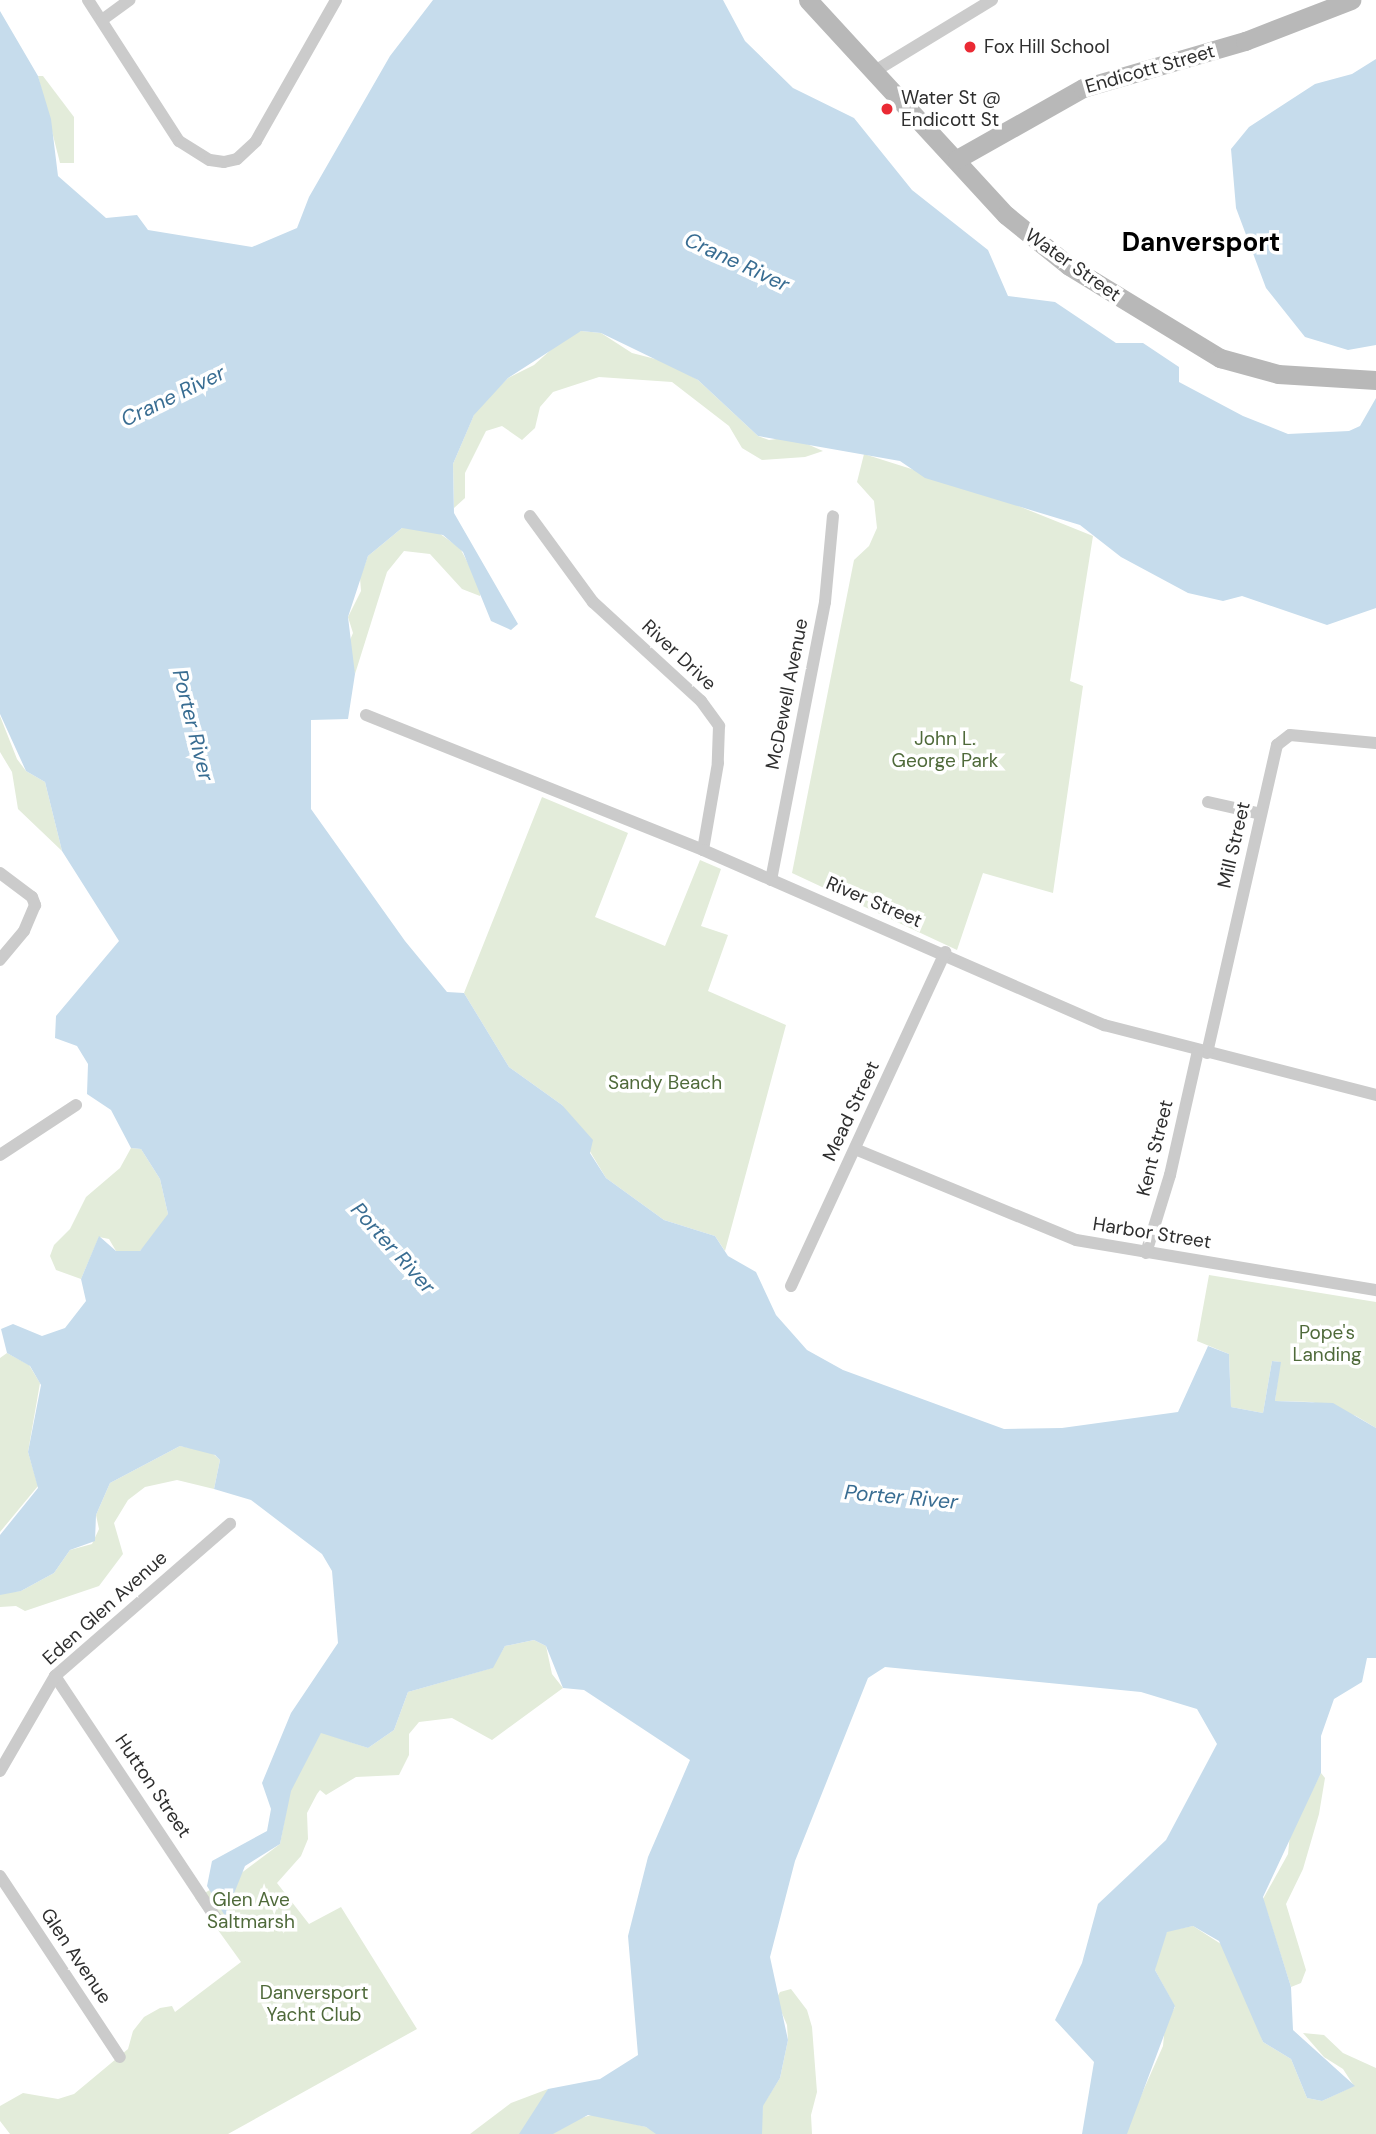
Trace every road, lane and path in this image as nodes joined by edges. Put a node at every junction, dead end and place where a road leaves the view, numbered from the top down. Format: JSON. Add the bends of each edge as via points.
{"nodes":[{"id":1,"x":88,"y":0,"type":"edge"},
{"id":2,"x":130,"y":0,"type":"edge"},
{"id":3,"x":336,"y":0,"type":"edge"},
{"id":4,"x":808,"y":0,"type":"edge"},
{"id":5,"x":992,"y":0,"type":"edge"},
{"id":6,"x":1351,"y":0,"type":"edge"},
{"id":7,"x":102,"y":20,"type":"junction"},
{"id":8,"x":875,"y":71,"type":"junction"},
{"id":9,"x":957,"y":159,"type":"junction"},
{"id":10,"x":1376,"y":380,"type":"edge"},
{"id":11,"x":530,"y":516,"type":"dead end"},
{"id":12,"x":833,"y":516,"type":"dead end"},
{"id":13,"x":366,"y":715,"type":"dead end"},
{"id":14,"x":1376,"y":743,"type":"edge"},
{"id":15,"x":1208,"y":802,"type":"dead end"},
{"id":16,"x":1261,"y":814,"type":"junction"},
{"id":17,"x":703,"y":850,"type":"junction"},
{"id":18,"x":0,"y":873,"type":"edge"},
{"id":19,"x":771,"y":880,"type":"junction"},
{"id":20,"x":945,"y":952,"type":"junction"},
{"id":21,"x":0,"y":960,"type":"edge"},
{"id":22,"x":1202,"y":1052,"type":"junction"},
{"id":23,"x":1376,"y":1095,"type":"edge"},
{"id":24,"x":76,"y":1105,"type":"dead end"},
{"id":25,"x":855,"y":1149,"type":"junction"},
{"id":26,"x":0,"y":1156,"type":"edge"},
{"id":27,"x":1146,"y":1253,"type":"junction"},
{"id":28,"x":791,"y":1286,"type":"dead end"},
{"id":29,"x":1376,"y":1290,"type":"edge"},
{"id":30,"x":230,"y":1524,"type":"dead end"},
{"id":31,"x":55,"y":1676,"type":"junction"},
{"id":32,"x":0,"y":1771,"type":"edge"},
{"id":33,"x":0,"y":1876,"type":"edge"},
{"id":34,"x":216,"y":1918,"type":"dead end"},
{"id":35,"x":120,"y":2057,"type":"dead end"}],
"edges":[{"from":1,"to":7,"type":"street"},
{"from":2,"to":7,"type":"street"},
{"from":3,"to":7,"type":"street","via":[[257,141],[237,159],[224,162],[210,160],[179,141]]},
{"from":4,"to":8,"type":"main road","name":"Water Street"},
{"from":5,"to":8,"type":"street"},
{"from":6,"to":9,"type":"main road","name":"Endicott Street","via":[[1245,41],[1083,88]]},
{"from":8,"to":9,"type":"main road","name":"Water Street"},
{"from":9,"to":10,"type":"main road","name":"Water Street","via":[[1006,215],[1046,250],[1200,348],[1278,374]]},
{"from":11,"to":17,"type":"street","name":"River Drive","via":[[593,602],[701,701],[719,726],[718,763]]},
{"from":12,"to":19,"type":"street","name":"McDewell Avenue","via":[[825,602]]},
{"from":13,"to":17,"type":"street","name":"River Street"},
{"from":14,"to":16,"type":"street","name":"Mill Street","via":[[1284,738],[1277,745]]},
{"from":15,"to":16,"type":"street"},
{"from":16,"to":22,"type":"street","name":"Mill Street"},
{"from":17,"to":19,"type":"street","name":"River Street"},
{"from":18,"to":21,"type":"street","via":[[35,903],[24,931]]},
{"from":19,"to":20,"type":"street","name":"River Street"},
{"from":20,"to":22,"type":"street","name":"River Street","via":[[1104,1025]]},
{"from":20,"to":25,"type":"street","name":"Mead Street"},
{"from":22,"to":23,"type":"street","name":"River Street"},
{"from":22,"to":27,"type":"street","name":"Kent Street"},
{"from":24,"to":26,"type":"street"},
{"from":25,"to":27,"type":"street","name":"Harbor Street","via":[[1076,1240]]},
{"from":25,"to":28,"type":"street","name":"Mead Street"},
{"from":27,"to":29,"type":"street","name":"Harbor Street"},
{"from":30,"to":31,"type":"street","name":"Eden Glen Avenue"},
{"from":31,"to":32,"type":"street","name":"Eden Glen Avenue"},
{"from":31,"to":34,"type":"street","name":"Hutton Street"},
{"from":33,"to":35,"type":"street","name":"Glen Avenue"}]}
